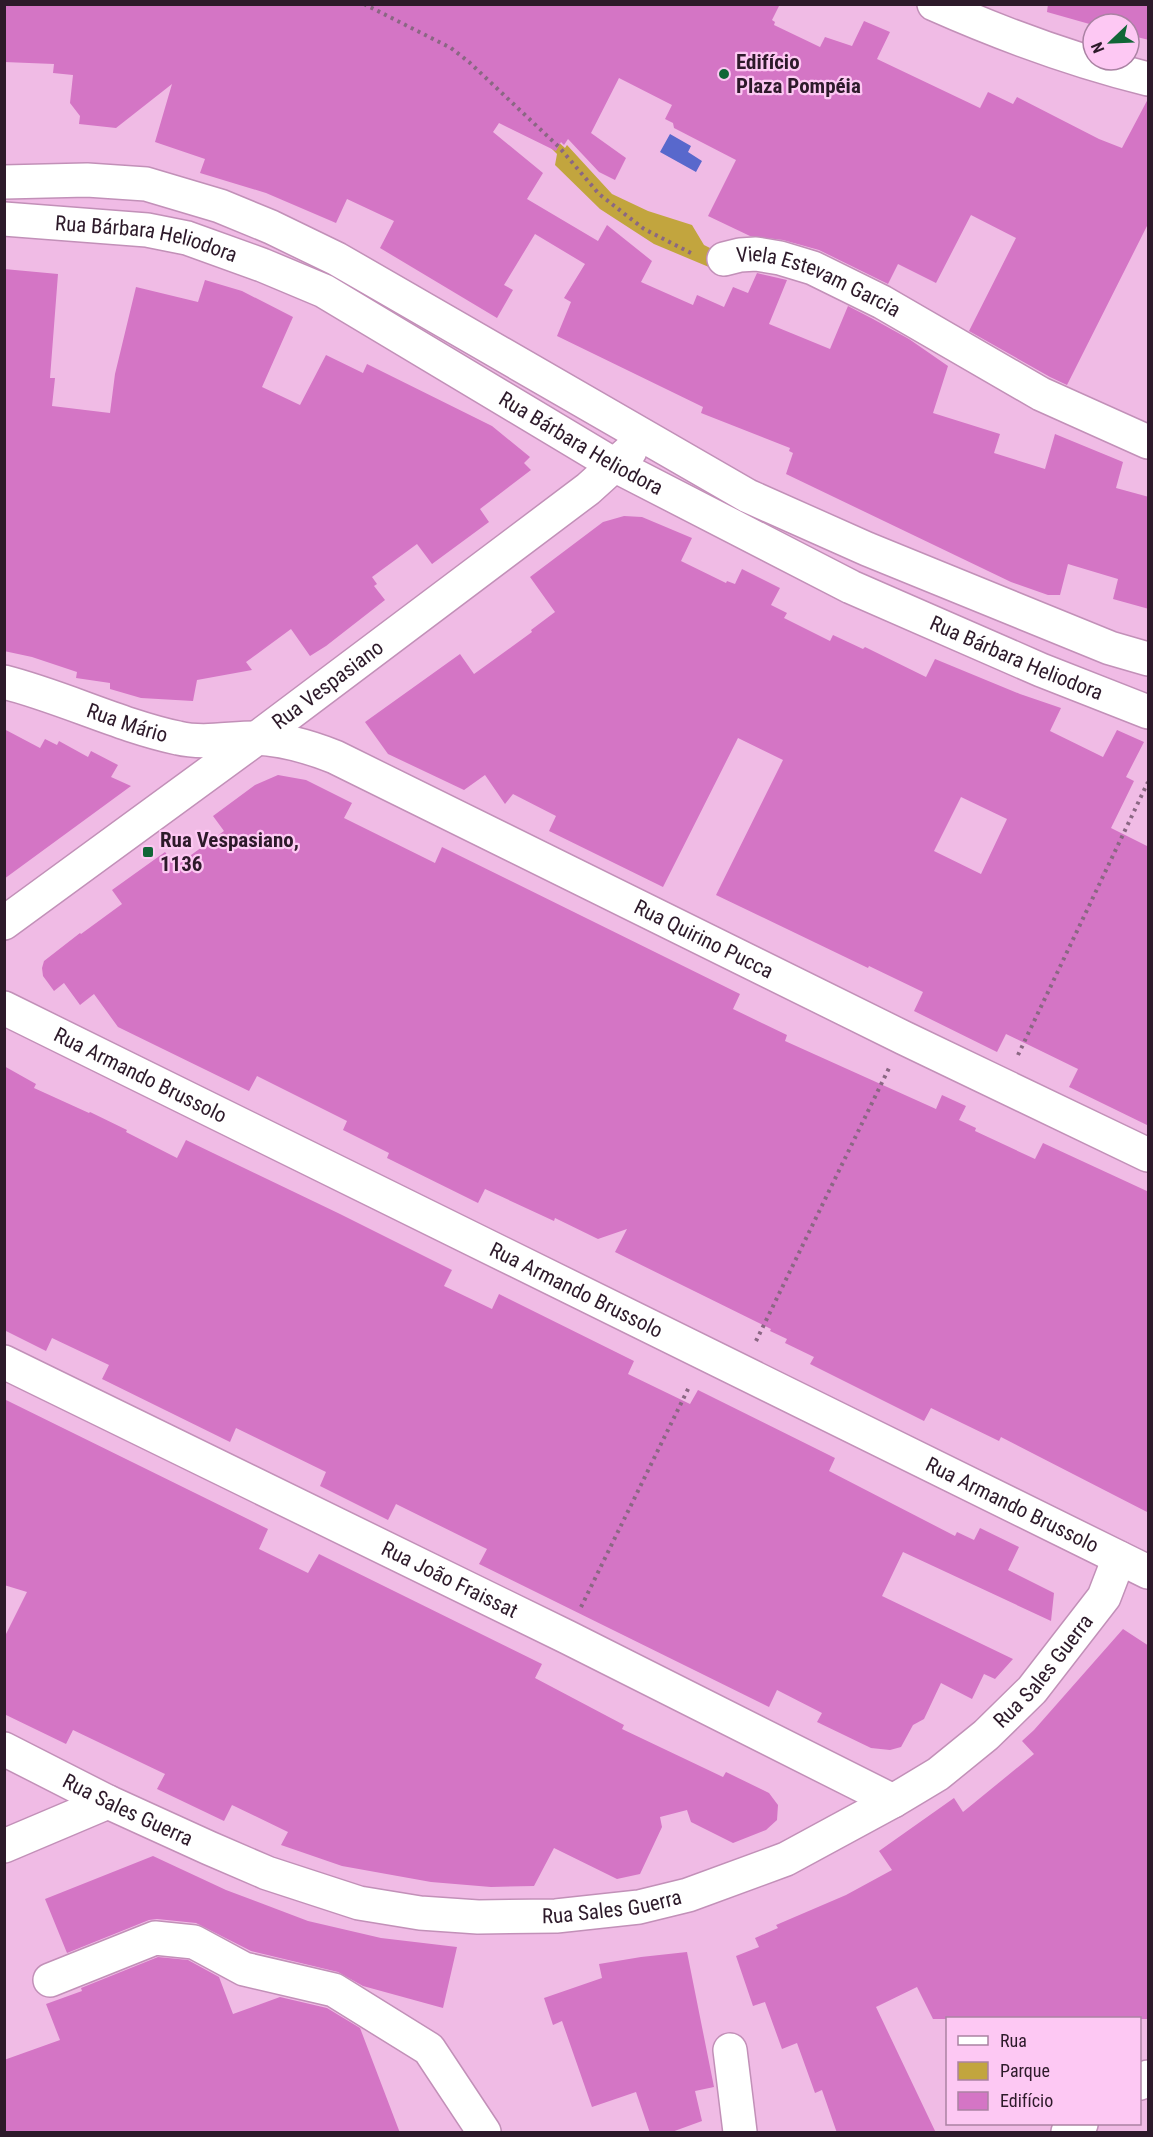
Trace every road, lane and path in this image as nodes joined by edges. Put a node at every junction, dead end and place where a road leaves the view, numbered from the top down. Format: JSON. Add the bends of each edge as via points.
{"nodes":[{"id":1,"x":363,"y":4,"type":"edge"},
{"id":2,"x":934,"y":4,"type":"edge"},
{"id":3,"x":1149,"y":79,"type":"edge"},
{"id":4,"x":4,"y":182,"type":"edge"},
{"id":5,"x":4,"y":219,"type":"edge"},
{"id":6,"x":724,"y":259,"type":"joint"},
{"id":7,"x":645,"y":437,"type":"junction"},
{"id":8,"x":1149,"y":442,"type":"edge"},
{"id":9,"x":616,"y":466,"type":"junction"},
{"id":10,"x":1149,"y":659,"type":"edge"},
{"id":11,"x":4,"y":682,"type":"edge"},
{"id":12,"x":1149,"y":712,"type":"edge"},
{"id":13,"x":257,"y":738,"type":"junction"},
{"id":14,"x":1149,"y":782,"type":"edge"},
{"id":15,"x":4,"y":923,"type":"edge"},
{"id":16,"x":4,"y":1008,"type":"edge"},
{"id":17,"x":904,"y":1038,"type":"junction"},
{"id":18,"x":1003,"y":1086,"type":"junction"},
{"id":19,"x":1149,"y":1155,"type":"edge"},
{"id":20,"x":705,"y":1354,"type":"junction"},
{"id":21,"x":4,"y":1362,"type":"edge"},
{"id":22,"x":741,"y":1372,"type":"junction"},
{"id":23,"x":1119,"y":1558,"type":"junction"},
{"id":24,"x":1149,"y":1572,"type":"edge"},
{"id":25,"x":567,"y":1637,"type":"junction"},
{"id":26,"x":4,"y":1749,"type":"edge"},
{"id":27,"x":893,"y":1801,"type":"junction"},
{"id":28,"x":108,"y":1802,"type":"junction"},
{"id":29,"x":4,"y":1846,"type":"edge"},
{"id":30,"x":50,"y":1980,"type":"dead end"},
{"id":31,"x":730,"y":2050,"type":"dead end"},
{"id":32,"x":484,"y":2133,"type":"edge"},
{"id":33,"x":740,"y":2133,"type":"edge"}],
"edges":[{"from":1,"to":6,"type":"path","name":"Viela Estevam Garcia","via":[[451,48],[469,62],[559,147],[599,194],[644,229],[698,257]]},
{"from":2,"to":3,"type":"street","via":[[999,33]]},
{"from":4,"to":7,"type":"street","name":"Rua Bárbara Heliodora","via":[[87,180],[146,184],[230,210],[338,259]]},
{"from":5,"to":9,"type":"street","name":"Rua Bárbara Heliodora","via":[[147,230],[188,238],[262,265],[324,291]]},
{"from":6,"to":8,"type":"street","name":"Viela Estevam Garcia","via":[[756,254],[813,268],[882,302],[1041,394]]},
{"from":7,"to":9,"type":"street","name":"Rua Vespasiano"},
{"from":7,"to":10,"type":"street","name":"Rua Bárbara Heliodora","via":[[748,496],[867,549],[1110,648]]},
{"from":9,"to":12,"type":"street","name":"Rua Bárbara Heliodora","via":[[851,587],[1041,670]]},
{"from":9,"to":13,"type":"street","name":"Rua Vespasiano"},
{"from":11,"to":13,"type":"street","name":"Rua Mário","via":[[180,739]]},
{"from":13,"to":15,"type":"street","name":"Rua Vespasiano"},
{"from":13,"to":17,"type":"street","name":"Rua Quirino Pucca","via":[[311,747],[335,757]]},
{"from":14,"to":18,"type":"path"},
{"from":16,"to":20,"type":"street","name":"Rua Armando Brussolo"},
{"from":17,"to":18,"type":"street","name":"Rua Quirino Pucca"},
{"from":17,"to":22,"type":"path"},
{"from":18,"to":19,"type":"street","name":"Rua Quirino Pucca"},
{"from":20,"to":22,"type":"street","name":"Rua Armando Brussolo"},
{"from":20,"to":25,"type":"path"},
{"from":21,"to":25,"type":"street","name":"Rua João Fraissat"},
{"from":22,"to":23,"type":"street","name":"Rua Armando Brussolo"},
{"from":23,"to":24,"type":"street","name":"Rua Armando Brussolo"},
{"from":23,"to":27,"type":"street","name":"Rua Sales Guerra","via":[[1104,1597],[1032,1690],[987,1735]]},
{"from":25,"to":27,"type":"street","name":"Rua João Fraissat"},
{"from":26,"to":28,"type":"street","name":"Rua Sales Guerra"},
{"from":27,"to":28,"type":"street","name":"Rua Sales Guerra","via":[[786,1859],[688,1895],[591,1913],[478,1917],[359,1903],[267,1873]]},
{"from":28,"to":29,"type":"street"},
{"from":30,"to":32,"type":"street","via":[[155,1938],[194,1942],[244,1969],[334,1990],[429,2049]]},
{"from":31,"to":33,"type":"street"}]}
